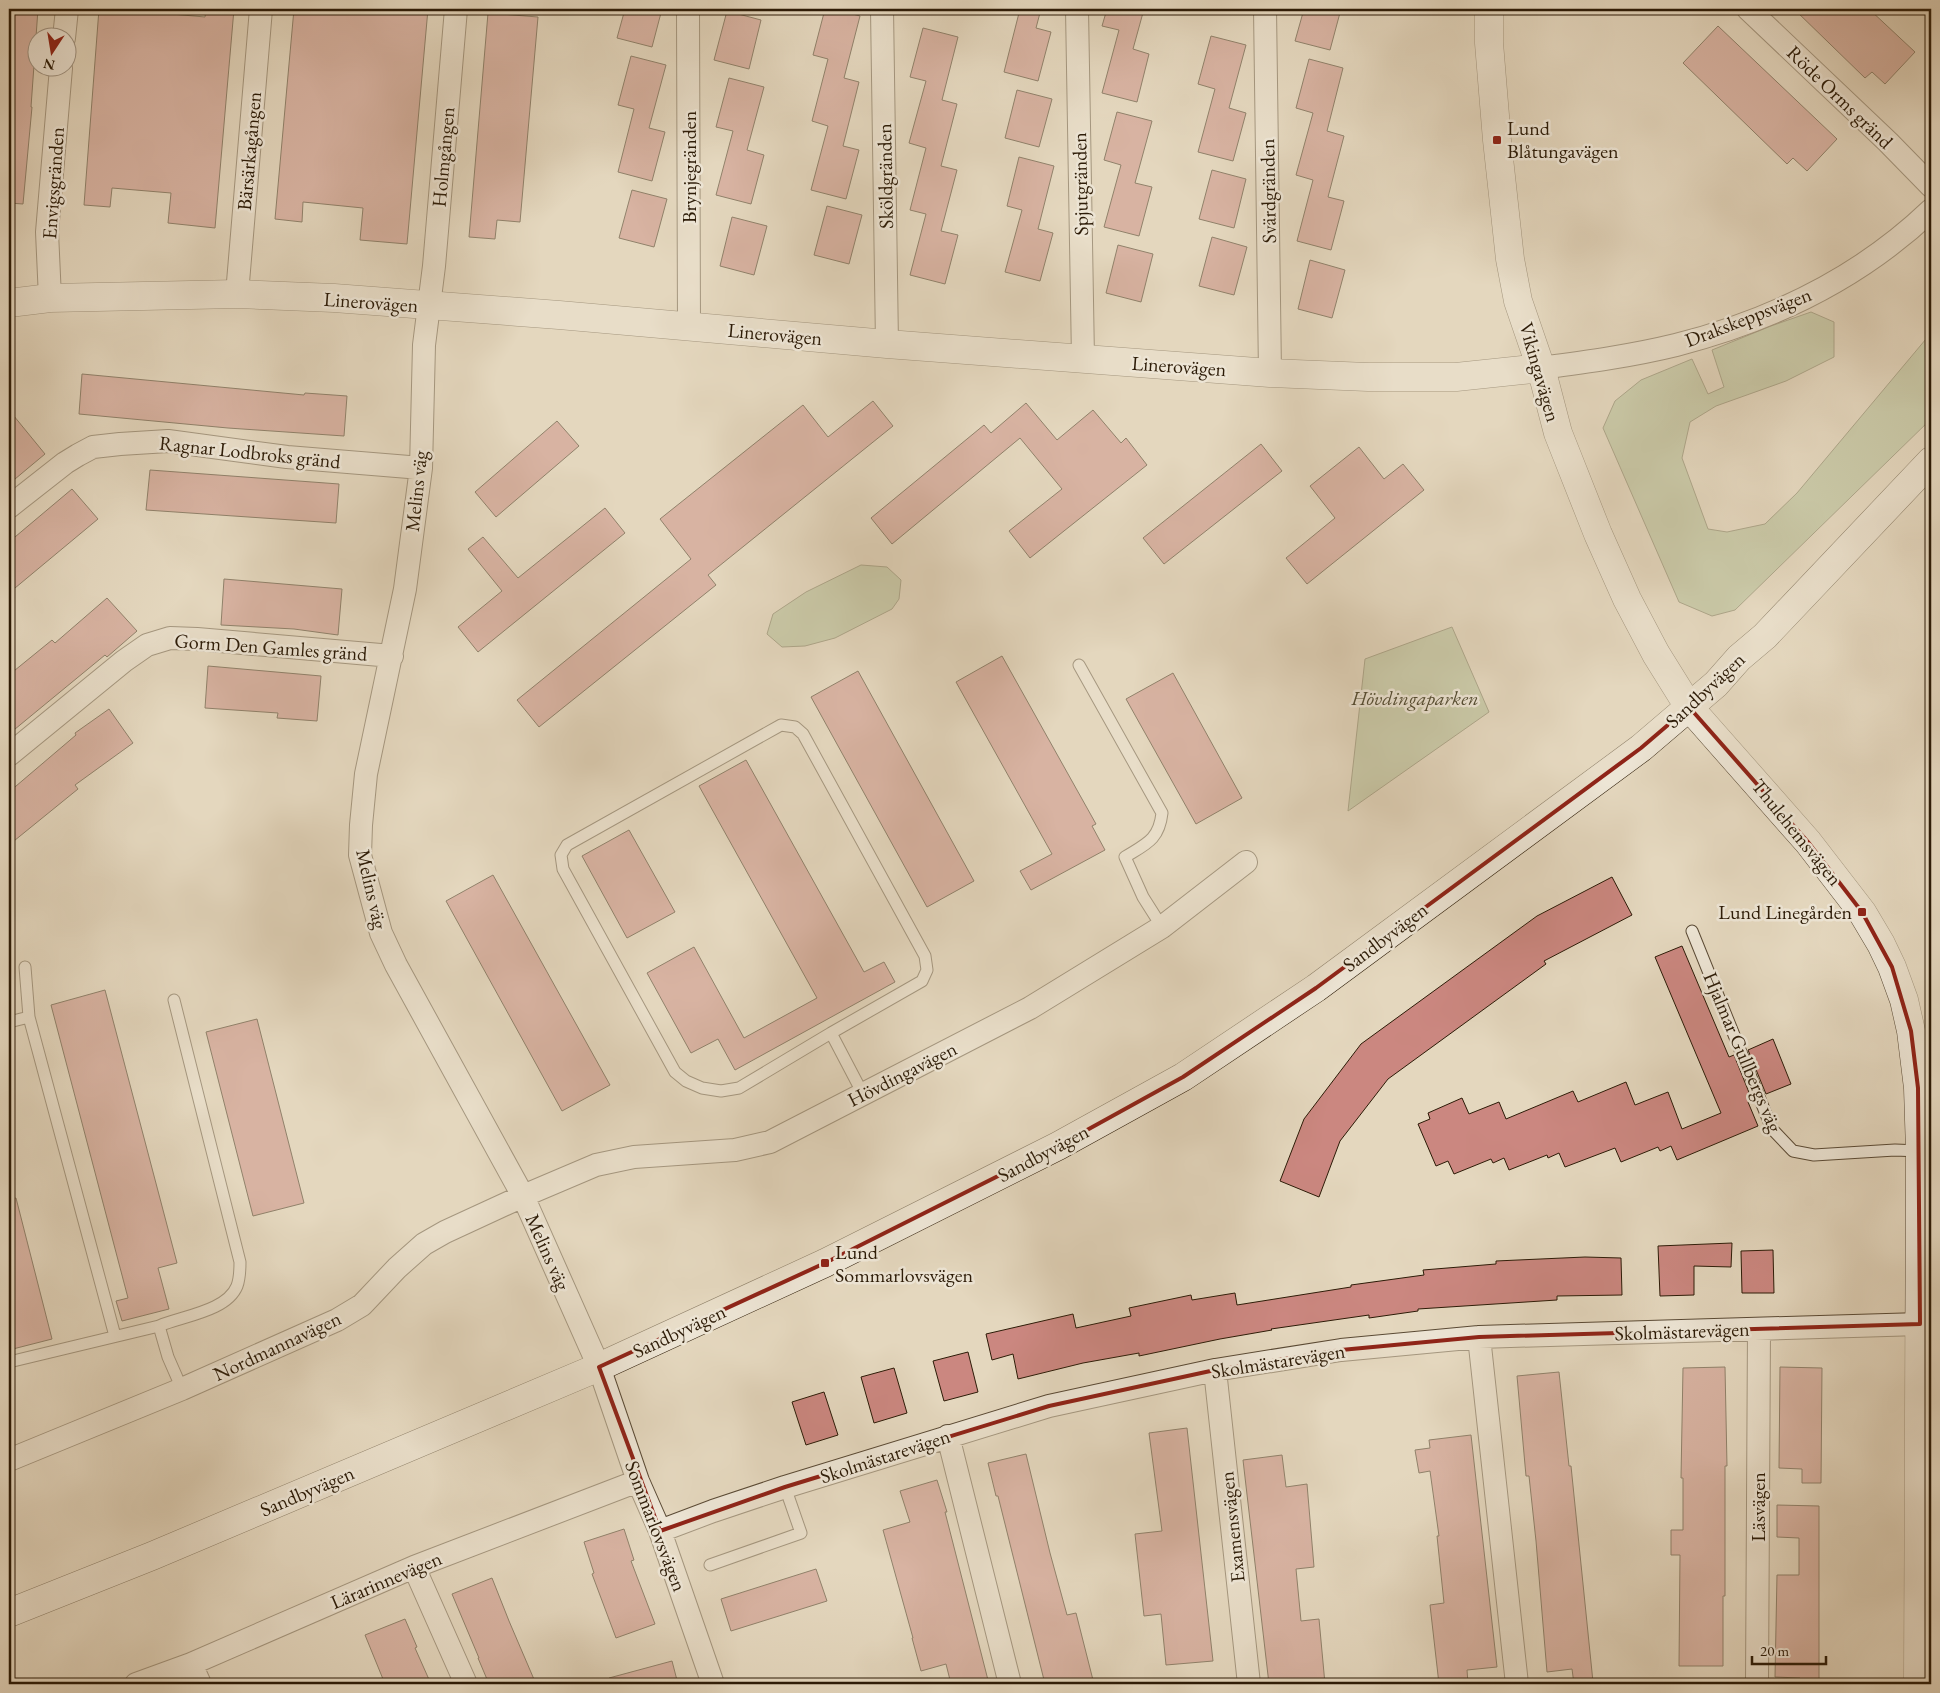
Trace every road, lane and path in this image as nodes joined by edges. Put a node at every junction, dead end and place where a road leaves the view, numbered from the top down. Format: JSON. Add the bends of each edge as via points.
{"nodes":[{"id":1,"x":66,"y":9,"type":"edge"},
{"id":2,"x":261,"y":9,"type":"edge"},
{"id":3,"x":456,"y":9,"type":"edge"},
{"id":4,"x":688,"y":9,"type":"edge"},
{"id":5,"x":882,"y":9,"type":"edge"},
{"id":6,"x":1077,"y":9,"type":"edge"},
{"id":7,"x":1265,"y":9,"type":"edge"},
{"id":8,"x":1489,"y":9,"type":"edge"},
{"id":9,"x":1748,"y":9,"type":"edge"},
{"id":10,"x":65,"y":28,"type":"edge"},
{"id":11,"x":61,"y":78,"type":"edge"},
{"id":12,"x":1931,"y":186,"type":"edge"},
{"id":13,"x":1931,"y":210,"type":"edge"},
{"id":14,"x":237,"y":294,"type":"junction"},
{"id":15,"x":50,"y":298,"type":"junction"},
{"id":16,"x":9,"y":303,"type":"edge"},
{"id":17,"x":429,"y":306,"type":"junction"},
{"id":18,"x":689,"y":326,"type":"junction"},
{"id":19,"x":888,"y":344,"type":"junction"},
{"id":20,"x":1083,"y":359,"type":"junction"},
{"id":21,"x":1541,"y":368,"type":"junction"},
{"id":22,"x":1270,"y":373,"type":"junction"},
{"id":23,"x":1931,"y":461,"type":"edge"},
{"id":24,"x":421,"y":468,"type":"junction"},
{"id":25,"x":9,"y":507,"type":"edge"},
{"id":26,"x":392,"y":656,"type":"junction"},
{"id":27,"x":1079,"y":665,"type":"dead end"},
{"id":28,"x":1690,"y":706,"type":"junction"},
{"id":29,"x":9,"y":755,"type":"edge"},
{"id":30,"x":1246,"y":862,"type":"dead end"},
{"id":31,"x":1162,"y":928,"type":"junction"},
{"id":32,"x":1692,"y":931,"type":"dead end"},
{"id":33,"x":24,"y":968,"type":"dead end"},
{"id":34,"x":174,"y":1000,"type":"dead end"},
{"id":35,"x":29,"y":1017,"type":"junction"},
{"id":36,"x":9,"y":1022,"type":"edge"},
{"id":37,"x":831,"y":1033,"type":"junction"},
{"id":38,"x":863,"y":1094,"type":"junction"},
{"id":39,"x":1926,"y":1151,"type":"edge"},
{"id":40,"x":522,"y":1196,"type":"junction"},
{"id":41,"x":1920,"y":1324,"type":"junction"},
{"id":42,"x":158,"y":1326,"type":"junction"},
{"id":43,"x":1759,"y":1329,"type":"junction"},
{"id":44,"x":115,"y":1336,"type":"junction"},
{"id":45,"x":1479,"y":1337,"type":"junction"},
{"id":46,"x":9,"y":1362,"type":"edge"},
{"id":47,"x":599,"y":1367,"type":"junction"},
{"id":48,"x":1215,"y":1370,"type":"junction"},
{"id":49,"x":182,"y":1390,"type":"junction"},
{"id":50,"x":948,"y":1436,"type":"junction"},
{"id":51,"x":9,"y":1460,"type":"edge"},
{"id":52,"x":638,"y":1481,"type":"junction"},
{"id":53,"x":785,"y":1487,"type":"junction"},
{"id":54,"x":660,"y":1531,"type":"junction"},
{"id":55,"x":710,"y":1565,"type":"dead end"},
{"id":56,"x":414,"y":1567,"type":"junction"},
{"id":57,"x":9,"y":1613,"type":"edge"},
{"id":58,"x":195,"y":1674,"type":"edge"},
{"id":59,"x":136,"y":1684,"type":"edge"},
{"id":60,"x":466,"y":1684,"type":"edge"},
{"id":61,"x":713,"y":1684,"type":"edge"},
{"id":62,"x":1010,"y":1684,"type":"edge"},
{"id":63,"x":1249,"y":1684,"type":"edge"},
{"id":64,"x":1517,"y":1684,"type":"edge"},
{"id":65,"x":1757,"y":1684,"type":"edge"},
{"id":66,"x":1918,"y":1684,"type":"edge"}],
"edges":[{"from":1,"to":10,"type":"street"},
{"from":2,"to":14,"type":"street","name":"Bärsärkagången"},
{"from":3,"to":17,"type":"street","name":"Holmgången"},
{"from":4,"to":18,"type":"street","name":"Brynjegränden"},
{"from":5,"to":19,"type":"street","name":"Sköldgränden"},
{"from":6,"to":20,"type":"street","name":"Spjutgränden"},
{"from":7,"to":22,"type":"street","name":"Svärdgränden"},
{"from":8,"to":21,"type":"street","name":"Vikingavägen","via":[[1497,140],[1510,259],[1518,300]]},
{"from":9,"to":12,"type":"street","name":"Röde Orms gränd"},
{"from":11,"to":15,"type":"street","name":"Envigsgränden","via":[[47,232]]},
{"from":13,"to":21,"type":"street","name":"Drakskeppsvägen","via":[[1885,250],[1794,304],[1675,345]]},
{"from":14,"to":15,"type":"street","name":"Linerovägen"},
{"from":14,"to":17,"type":"street","name":"Linerovägen"},
{"from":15,"to":16,"type":"street","name":"Linerovägen"},
{"from":17,"to":18,"type":"street","name":"Linerovägen"},
{"from":17,"to":24,"type":"street","name":"Melins väg","via":[[424,345]]},
{"from":18,"to":19,"type":"street","name":"Linerovägen"},
{"from":19,"to":20,"type":"street","name":"Linerovägen"},
{"from":20,"to":22,"type":"street","name":"Linerovägen"},
{"from":21,"to":22,"type":"street","name":"Linerovägen","via":[[1456,377]]},
{"from":21,"to":28,"type":"street","name":"Vikingavägen","via":[[1558,433],[1598,534],[1648,639]]},
{"from":23,"to":28,"type":"street","name":"Sandbyvägen","via":[[1765,636]]},
{"from":24,"to":25,"type":"street","name":"Ragnar Lodbroks gränd","via":[[287,457],[168,441],[120,444],[93,447],[78,455]]},
{"from":24,"to":26,"type":"street","name":"Melins väg","via":[[405,589]]},
{"from":26,"to":29,"type":"street","name":"Gorm Den Gamles gränd","via":[[170,638],[147,645],[124,660]]},
{"from":26,"to":40,"type":"street","name":"Melins väg","via":[[366,774],[360,855],[381,933],[396,966]]},
{"from":27,"to":31,"type":"lane","via":[[1162,813],[1161,826],[1154,838],[1125,857],[1143,897]]},
{"from":28,"to":39,"type":"street","name":"Thulehemsvägen","via":[[1808,842],[1862,912],[1881,944],[1904,1000],[1911,1031]]},
{"from":28,"to":47,"type":"street","name":"Sandbyvägen","via":[[1641,748],[1316,988],[1183,1077],[1058,1146],[843,1255]]},
{"from":30,"to":31,"type":"street","name":"Hövdingavägen"},
{"from":31,"to":38,"type":"street","name":"Hövdingavägen","via":[[1030,1008]]},
{"from":32,"to":39,"type":"lane","name":"Hjalmar Gullbergs väg","via":[[1758,1098],[1772,1129],[1788,1147],[1814,1156]]},
{"from":33,"to":35,"type":"lane"},
{"from":34,"to":42,"type":"lane","via":[[240,1262],[240,1275],[238,1285],[225,1302]]},
{"from":35,"to":36,"type":"lane"},
{"from":35,"to":44,"type":"lane"},
{"from":37,"to":37,"type":"lane","via":[[922,981],[927,970],[925,956],[803,734],[795,727],[781,725],[567,845],[561,855],[563,869],[675,1072],[686,1081],[721,1091],[739,1088]]},
{"from":37,"to":38,"type":"lane"},
{"from":38,"to":40,"type":"street","name":"Hövdingavägen","via":[[770,1142],[735,1150],[634,1157],[596,1165]]},
{"from":39,"to":41,"type":"street","name":"Thulehemsvägen"},
{"from":40,"to":47,"type":"street","name":"Melins väg"},
{"from":40,"to":49,"type":"street","name":"Nordmannavägen","via":[[424,1244],[362,1305],[337,1320]]},
{"from":41,"to":43,"type":"street","name":"Skolmästarevägen"},
{"from":41,"to":66,"type":"street","name":"Thulehemsvägen"},
{"from":42,"to":44,"type":"lane"},
{"from":42,"to":49,"type":"lane"},
{"from":43,"to":45,"type":"street","name":"Skolmästarevägen"},
{"from":43,"to":65,"type":"street","name":"Läsvägen"},
{"from":44,"to":46,"type":"lane"},
{"from":45,"to":48,"type":"street","name":"Skolmästarevägen","via":[[1342,1350]]},
{"from":45,"to":64,"type":"street"},
{"from":47,"to":52,"type":"street","name":"Sommarlovsvägen"},
{"from":47,"to":57,"type":"street","name":"Sandbyvägen","via":[[225,1526]]},
{"from":48,"to":50,"type":"street","name":"Skolmästarevägen","via":[[1049,1406]]},
{"from":48,"to":63,"type":"street","name":"Examensvägen"},
{"from":49,"to":51,"type":"street","name":"Nordmannavägen"},
{"from":50,"to":53,"type":"street","name":"Skolmästarevägen"},
{"from":50,"to":62,"type":"street"},
{"from":52,"to":54,"type":"street","name":"Sommarlovsvägen"},
{"from":52,"to":56,"type":"street","name":"Lärarinnevägen"},
{"from":53,"to":54,"type":"street","name":"Skolmästarevägen"},
{"from":53,"to":55,"type":"lane","via":[[801,1533]]},
{"from":54,"to":61,"type":"street","name":"Sommarlovsvägen"},
{"from":56,"to":58,"type":"street","name":"Lärarinnevägen"},
{"from":56,"to":60,"type":"street"},
{"from":58,"to":59,"type":"street","name":"Lärarinnevägen"}]}
